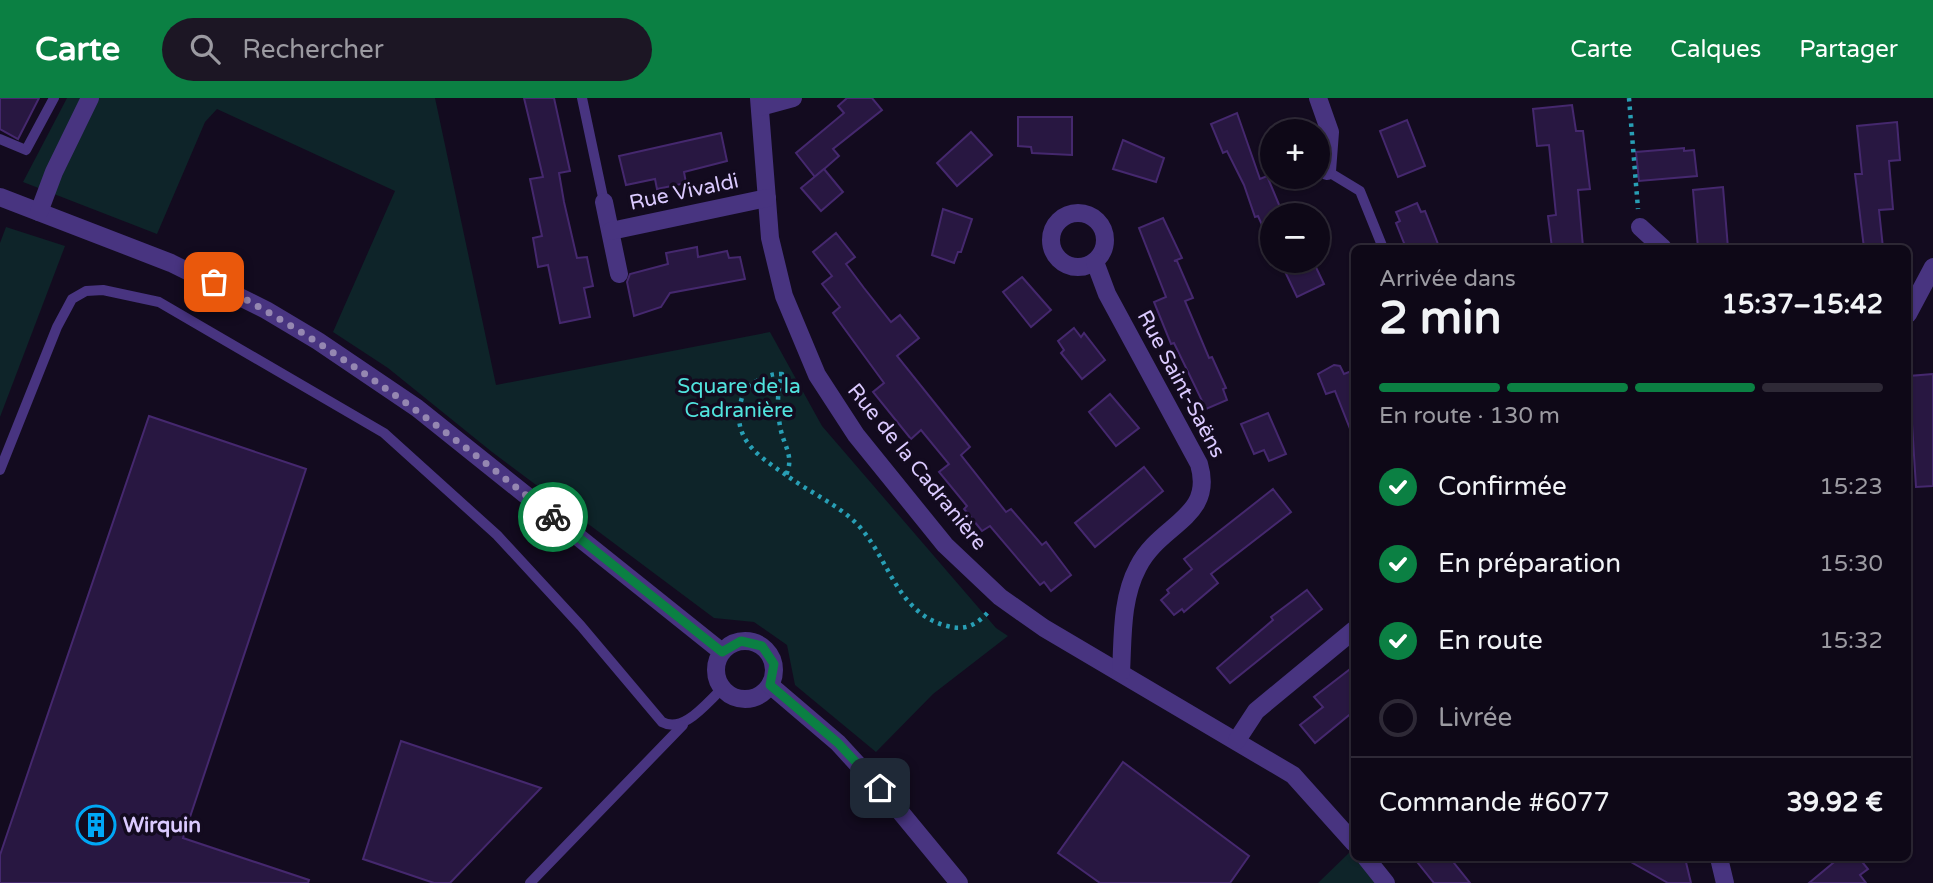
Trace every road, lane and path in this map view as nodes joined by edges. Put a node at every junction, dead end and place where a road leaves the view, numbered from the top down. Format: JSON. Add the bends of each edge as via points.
{"nodes":[{"id":1,"x":54,"y":98,"type":"edge"},
{"id":2,"x":90,"y":98,"type":"edge"},
{"id":3,"x":582,"y":98,"type":"edge"},
{"id":4,"x":793,"y":98,"type":"edge"},
{"id":5,"x":1318,"y":98,"type":"edge"},
{"id":6,"x":1629,"y":98,"type":"edge"},
{"id":7,"x":759,"y":103,"type":"edge"},
{"id":8,"x":1325,"y":119,"type":"edge"},
{"id":9,"x":0,"y":139,"type":"edge"},
{"id":10,"x":1330,"y":173,"type":"edge"},
{"id":11,"x":0,"y":197,"type":"edge"},
{"id":12,"x":767,"y":198,"type":"junction"},
{"id":13,"x":604,"y":202,"type":"joint"},
{"id":14,"x":38,"y":212,"type":"junction"},
{"id":15,"x":1640,"y":226,"type":"joint"},
{"id":16,"x":611,"y":232,"type":"junction"},
{"id":17,"x":1382,"y":245,"type":"edge"},
{"id":18,"x":1660,"y":245,"type":"edge"},
{"id":19,"x":1095,"y":262,"type":"dead end"},
{"id":20,"x":1933,"y":267,"type":"edge"},
{"id":21,"x":619,"y":274,"type":"dead end"},
{"id":22,"x":1911,"y":308,"type":"edge"},
{"id":23,"x":0,"y":470,"type":"edge"},
{"id":24,"x":786,"y":475,"type":"junction"},
{"id":25,"x":1000,"y":597,"type":"junction"},
{"id":26,"x":1351,"y":632,"type":"edge"},
{"id":27,"x":722,"y":652,"type":"junction"},
{"id":28,"x":1121,"y":672,"type":"junction"},
{"id":29,"x":770,"y":685,"type":"junction"},
{"id":30,"x":723,"y":688,"type":"junction"},
{"id":31,"x":684,"y":723,"type":"junction"},
{"id":32,"x":1237,"y":740,"type":"junction"},
{"id":33,"x":1351,"y":840,"type":"edge"},
{"id":34,"x":1368,"y":861,"type":"edge"},
{"id":35,"x":1720,"y":861,"type":"edge"},
{"id":36,"x":530,"y":883,"type":"edge"},
{"id":37,"x":959,"y":883,"type":"edge"},
{"id":38,"x":1386,"y":883,"type":"edge"},
{"id":39,"x":1725,"y":883,"type":"edge"}],
"edges":[{"from":1,"to":9,"type":"lane","via":[[26,150]]},
{"from":2,"to":14,"type":"street"},
{"from":3,"to":13,"type":"lane","name":"Rue Vivaldi"},
{"from":4,"to":7,"type":"street"},
{"from":5,"to":8,"type":"street"},
{"from":6,"to":15,"type":"path"},
{"from":7,"to":12,"type":"street","name":"Rue de la Cadranière"},
{"from":10,"to":17,"type":"lane","via":[[1360,191]]},
{"from":11,"to":14,"type":"street"},
{"from":12,"to":16,"type":"street","name":"Rue Vivaldi"},
{"from":12,"to":25,"type":"street","name":"Rue de la Cadranière","via":[[770,237],[784,296],[817,375],[856,435],[930,527]]},
{"from":13,"to":16,"type":"street","name":"Rue Vivaldi"},
{"from":14,"to":27,"type":"street","via":[[214,282],[317,341],[417,408]]},
{"from":15,"to":18,"type":"street"},
{"from":16,"to":21,"type":"street","name":"Rue Vivaldi"},
{"from":19,"to":28,"type":"street","name":"Rue Saint-Saëns","via":[[1204,479],[1200,502],[1169,528],[1138,566],[1125,604]]},
{"from":20,"to":22,"type":"street"},
{"from":23,"to":31,"type":"lane","via":[[72,299],[86,291],[130,293],[159,302],[384,433],[497,535],[662,722]]},
{"from":24,"to":24,"type":"path","via":[[790,454],[779,425],[782,374],[778,373],[745,389],[738,417],[746,442]]},
{"from":24,"to":25,"type":"path","via":[[859,526],[900,592],[924,616],[948,627],[973,626]]},
{"from":25,"to":28,"type":"street","name":"Rue de la Cadranière"},
{"from":26,"to":32,"type":"street","via":[[1256,711]]},
{"from":27,"to":29,"type":"street","via":[[741,641],[762,646],[774,664]]},
{"from":27,"to":30,"type":"street","via":[[716,667]]},
{"from":28,"to":32,"type":"street","name":"Rue de la Cadranière"},
{"from":29,"to":30,"type":"street","via":[[743,699]]},
{"from":29,"to":37,"type":"street","via":[[838,743]]},
{"from":30,"to":31,"type":"lane"},
{"from":31,"to":36,"type":"lane"},
{"from":32,"to":33,"type":"street","name":"Rue de la Cadranière","via":[[1293,775]]},
{"from":34,"to":38,"type":"street"},
{"from":35,"to":39,"type":"street"}]}
